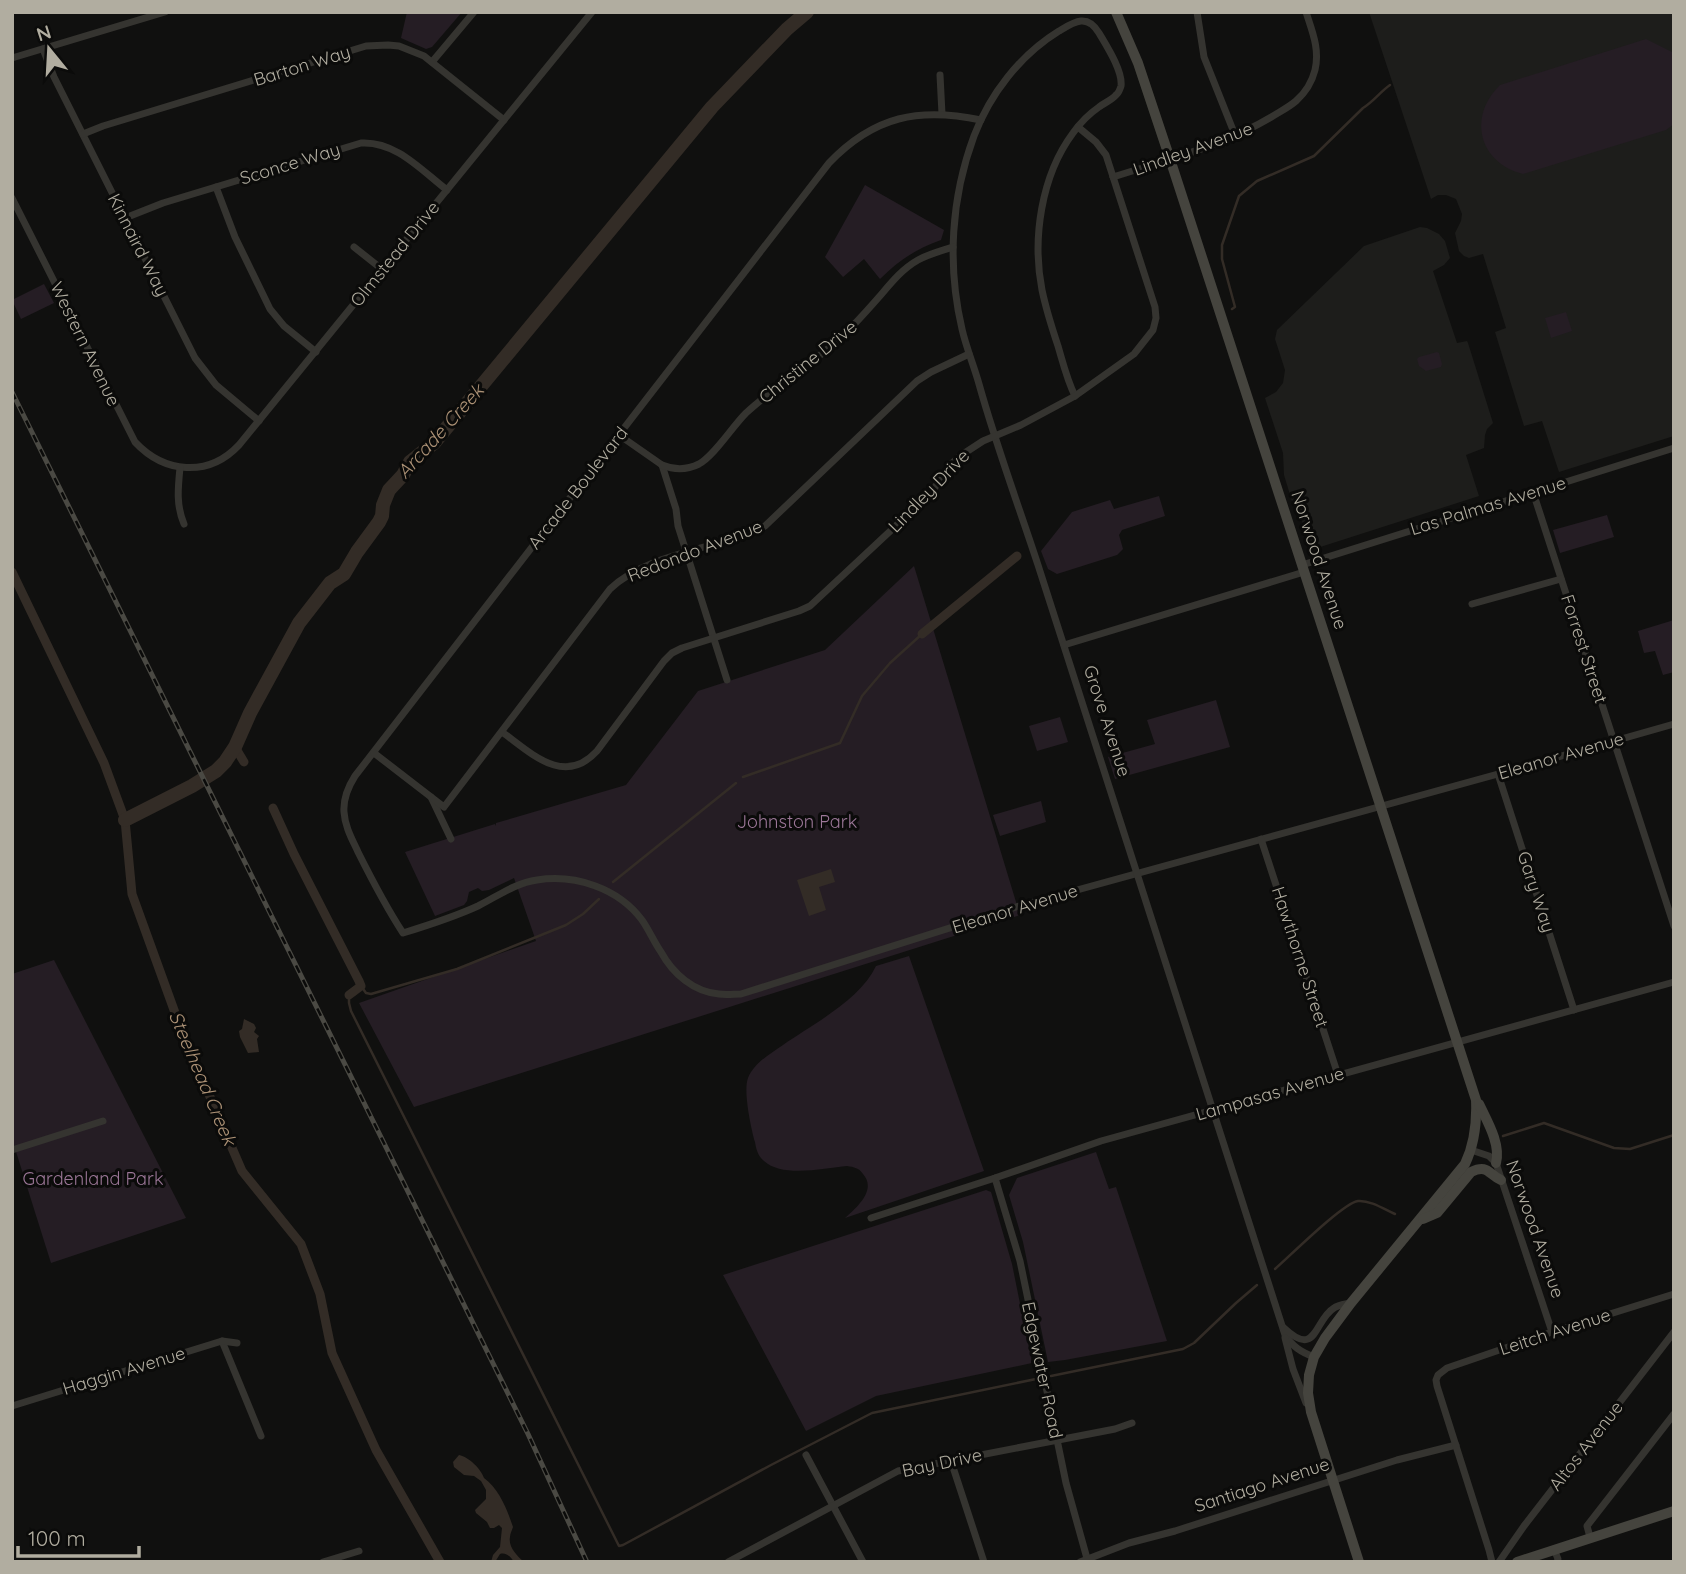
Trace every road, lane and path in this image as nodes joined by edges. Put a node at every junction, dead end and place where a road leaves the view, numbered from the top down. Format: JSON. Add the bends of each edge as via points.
{"nodes":[{"id":1,"x":165,"y":12,"type":"edge"},
{"id":2,"x":474,"y":12,"type":"edge"},
{"id":3,"x":592,"y":12,"type":"edge"},
{"id":4,"x":1116,"y":12,"type":"edge"},
{"id":5,"x":1197,"y":12,"type":"edge"},
{"id":6,"x":1306,"y":12,"type":"edge"},
{"id":7,"x":43,"y":49,"type":"junction"},
{"id":8,"x":12,"y":58,"type":"edge"},
{"id":9,"x":432,"y":62,"type":"junction"},
{"id":10,"x":940,"y":75,"type":"dead end"},
{"id":11,"x":942,"y":114,"type":"junction"},
{"id":12,"x":504,"y":120,"type":"junction"},
{"id":13,"x":981,"y":120,"type":"junction"},
{"id":14,"x":1078,"y":127,"type":"junction"},
{"id":15,"x":83,"y":134,"type":"junction"},
{"id":16,"x":1235,"y":135,"type":"junction"},
{"id":17,"x":1170,"y":159,"type":"junction"},
{"id":18,"x":1113,"y":177,"type":"junction"},
{"id":19,"x":216,"y":187,"type":"junction"},
{"id":20,"x":447,"y":190,"type":"junction"},
{"id":21,"x":12,"y":198,"type":"edge"},
{"id":22,"x":125,"y":218,"type":"junction"},
{"id":23,"x":354,"y":247,"type":"dead end"},
{"id":24,"x":953,"y":247,"type":"junction"},
{"id":25,"x":383,"y":270,"type":"junction"},
{"id":26,"x":316,"y":352,"type":"junction"},
{"id":27,"x":969,"y":354,"type":"junction"},
{"id":28,"x":1075,"y":396,"type":"junction"},
{"id":29,"x":259,"y":421,"type":"junction"},
{"id":30,"x":619,"y":435,"type":"junction"},
{"id":31,"x":994,"y":437,"type":"junction"},
{"id":32,"x":1674,"y":448,"type":"edge"},
{"id":33,"x":662,"y":466,"type":"junction"},
{"id":34,"x":180,"y":468,"type":"junction"},
{"id":35,"x":1533,"y":492,"type":"junction"},
{"id":36,"x":184,"y":524,"type":"dead end"},
{"id":37,"x":687,"y":553,"type":"junction"},
{"id":38,"x":1303,"y":568,"type":"junction"},
{"id":39,"x":1561,"y":579,"type":"junction"},
{"id":40,"x":1472,"y":604,"type":"dead end"},
{"id":41,"x":713,"y":638,"type":"junction"},
{"id":42,"x":1064,"y":645,"type":"junction"},
{"id":43,"x":727,"y":680,"type":"dead end"},
{"id":44,"x":1674,"y":724,"type":"edge"},
{"id":45,"x":502,"y":732,"type":"junction"},
{"id":46,"x":1614,"y":741,"type":"junction"},
{"id":47,"x":374,"y":753,"type":"junction"},
{"id":48,"x":1498,"y":774,"type":"junction"},
{"id":49,"x":431,"y":797,"type":"junction"},
{"id":50,"x":1380,"y":806,"type":"junction"},
{"id":51,"x":451,"y":839,"type":"dead end"},
{"id":52,"x":1261,"y":839,"type":"junction"},
{"id":53,"x":1138,"y":873,"type":"junction"},
{"id":54,"x":1674,"y":926,"type":"edge"},
{"id":55,"x":403,"y":933,"type":"joint"},
{"id":56,"x":1674,"y":982,"type":"edge"},
{"id":57,"x":1574,"y":1010,"type":"junction"},
{"id":58,"x":1457,"y":1042,"type":"junction"},
{"id":59,"x":1339,"y":1075,"type":"junction"},
{"id":60,"x":1474,"y":1092,"type":"junction"},
{"id":61,"x":1214,"y":1110,"type":"junction"},
{"id":62,"x":103,"y":1121,"type":"dead end"},
{"id":63,"x":12,"y":1150,"type":"edge"},
{"id":64,"x":1471,"y":1150,"type":"junction"},
{"id":65,"x":1496,"y":1163,"type":"junction"},
{"id":66,"x":995,"y":1178,"type":"junction"},
{"id":67,"x":1501,"y":1180,"type":"junction"},
{"id":68,"x":871,"y":1218,"type":"dead end"},
{"id":69,"x":1420,"y":1220,"type":"junction"},
{"id":70,"x":1674,"y":1294,"type":"edge"},
{"id":71,"x":1351,"y":1303,"type":"junction"},
{"id":72,"x":1283,"y":1327,"type":"junction"},
{"id":73,"x":1552,"y":1332,"type":"junction"},
{"id":74,"x":1674,"y":1332,"type":"edge"},
{"id":75,"x":222,"y":1341,"type":"junction"},
{"id":76,"x":237,"y":1343,"type":"dead end"},
{"id":77,"x":1314,"y":1357,"type":"junction"},
{"id":78,"x":12,"y":1406,"type":"edge"},
{"id":79,"x":1674,"y":1414,"type":"edge"},
{"id":80,"x":1313,"y":1419,"type":"junction"},
{"id":81,"x":1132,"y":1423,"type":"dead end"},
{"id":82,"x":261,"y":1436,"type":"dead end"},
{"id":83,"x":1056,"y":1440,"type":"junction"},
{"id":84,"x":1456,"y":1445,"type":"junction"},
{"id":85,"x":806,"y":1455,"type":"dead end"},
{"id":86,"x":951,"y":1461,"type":"junction"},
{"id":87,"x":1333,"y":1480,"type":"junction"},
{"id":88,"x":832,"y":1505,"type":"junction"},
{"id":89,"x":1674,"y":1511,"type":"edge"},
{"id":90,"x":1590,"y":1537,"type":"junction"},
{"id":91,"x":1555,"y":1549,"type":"junction"},
{"id":92,"x":359,"y":1551,"type":"dead end"},
{"id":93,"x":1085,"y":1561,"type":"edge"},
{"id":94,"x":323,"y":1562,"type":"edge"},
{"id":95,"x":728,"y":1562,"type":"edge"},
{"id":96,"x":863,"y":1562,"type":"edge"},
{"id":97,"x":984,"y":1562,"type":"edge"},
{"id":98,"x":1359,"y":1562,"type":"edge"},
{"id":99,"x":1492,"y":1562,"type":"edge"},
{"id":100,"x":1499,"y":1562,"type":"edge"},
{"id":101,"x":1517,"y":1562,"type":"edge"},
{"id":102,"x":1557,"y":1562,"type":"edge"}],
"edges":[{"from":1,"to":7,"type":"street"},
{"from":2,"to":9,"type":"street"},
{"from":3,"to":12,"type":"street","name":"Olmstead Drive"},
{"from":4,"to":17,"type":"main road","name":"Norwood Avenue"},
{"from":5,"to":16,"type":"street","via":[[1206,64]]},
{"from":6,"to":16,"type":"street","name":"Lindley Avenue","via":[[1316,59],[1311,81],[1289,106]]},
{"from":7,"to":8,"type":"street"},
{"from":7,"to":15,"type":"street","name":"Kinnaird Way"},
{"from":9,"to":12,"type":"street","name":"Barton Way"},
{"from":9,"to":15,"type":"street","name":"Barton Way","via":[[399,46],[366,46]]},
{"from":10,"to":11,"type":"street"},
{"from":11,"to":13,"type":"street","name":"Arcade Boulevard"},
{"from":11,"to":30,"type":"street","name":"Arcade Boulevard","via":[[891,121],[840,152]]},
{"from":12,"to":20,"type":"street","name":"Olmstead Drive"},
{"from":13,"to":14,"type":"street","via":[[1027,56],[1079,21],[1089,22],[1097,30],[1121,85],[1116,95]]},
{"from":13,"to":24,"type":"street","name":"Grove Avenue","via":[[959,188]]},
{"from":14,"to":18,"type":"street","name":"Lindley Drive","via":[[1100,146]]},
{"from":14,"to":28,"type":"street","via":[[1047,190],[1038,251],[1047,311]]},
{"from":15,"to":22,"type":"street","name":"Kinnaird Way"},
{"from":16,"to":17,"type":"street","name":"Lindley Avenue"},
{"from":17,"to":18,"type":"street","name":"Lindley Avenue"},
{"from":17,"to":38,"type":"main road","name":"Norwood Avenue"},
{"from":18,"to":28,"type":"street","name":"Lindley Drive","via":[[1155,307],[1155,324],[1134,354]]},
{"from":19,"to":20,"type":"street","name":"Sconce Way","via":[[367,143],[396,151]]},
{"from":19,"to":22,"type":"street","name":"Sconce Way"},
{"from":19,"to":26,"type":"street","via":[[270,309]]},
{"from":20,"to":25,"type":"street","name":"Olmstead Drive"},
{"from":21,"to":34,"type":"street","name":"Western Avenue","via":[[135,442],[157,460]]},
{"from":22,"to":29,"type":"street","name":"Kinnaird Way","via":[[195,358],[216,385]]},
{"from":23,"to":25,"type":"street"},
{"from":24,"to":27,"type":"street","name":"Grove Avenue","via":[[957,301]]},
{"from":24,"to":33,"type":"street","name":"Christine Drive","via":[[903,271],[836,342],[757,404],[702,461],[680,469]]},
{"from":25,"to":26,"type":"street","name":"Olmstead Drive"},
{"from":26,"to":29,"type":"street","name":"Olmstead Drive"},
{"from":27,"to":31,"type":"street","name":"Grove Avenue"},
{"from":27,"to":37,"type":"street","name":"Redondo Avenue","via":[[917,381],[765,526]]},
{"from":28,"to":31,"type":"street","name":"Lindley Drive"},
{"from":29,"to":34,"type":"street","name":"Olmstead Drive","via":[[226,457],[204,466]]},
{"from":30,"to":33,"type":"street"},
{"from":30,"to":47,"type":"street","name":"Arcade Boulevard"},
{"from":31,"to":41,"type":"street","name":"Lindley Drive","via":[[951,464],[931,492],[815,603]]},
{"from":31,"to":42,"type":"street","name":"Grove Avenue"},
{"from":32,"to":35,"type":"street","name":"Las Palmas Avenue"},
{"from":33,"to":37,"type":"street"},
{"from":34,"to":36,"type":"street","via":[[177,499]]},
{"from":35,"to":38,"type":"street","name":"Las Palmas Avenue"},
{"from":35,"to":39,"type":"street","name":"Forrest Street"},
{"from":37,"to":41,"type":"street"},
{"from":37,"to":45,"type":"street","name":"Redondo Avenue","via":[[644,566],[618,581]]},
{"from":38,"to":42,"type":"street","name":"Las Palmas Avenue"},
{"from":38,"to":50,"type":"main road","name":"Norwood Avenue"},
{"from":39,"to":40,"type":"street"},
{"from":39,"to":46,"type":"street","name":"Forrest Street"},
{"from":41,"to":43,"type":"street"},
{"from":41,"to":45,"type":"street","name":"Lindley Drive","via":[[668,657],[597,751],[583,762],[566,767],[548,764]]},
{"from":42,"to":53,"type":"street","name":"Grove Avenue"},
{"from":44,"to":46,"type":"street","name":"Eleanor Avenue"},
{"from":45,"to":49,"type":"street","name":"Redondo Avenue","via":[[444,807]]},
{"from":46,"to":48,"type":"street","name":"Eleanor Avenue"},
{"from":46,"to":54,"type":"street","name":"Forrest Street"},
{"from":47,"to":49,"type":"street"},
{"from":47,"to":55,"type":"street","name":"Arcade Boulevard","via":[[349,786],[345,820],[372,882]]},
{"from":48,"to":50,"type":"street","name":"Eleanor Avenue"},
{"from":48,"to":57,"type":"street","name":"Gary Way"},
{"from":49,"to":51,"type":"street"},
{"from":50,"to":52,"type":"street","name":"Eleanor Avenue"},
{"from":50,"to":58,"type":"main road","name":"Norwood Avenue"},
{"from":52,"to":53,"type":"street","name":"Eleanor Avenue"},
{"from":52,"to":59,"type":"street","name":"Hawthorne Street"},
{"from":53,"to":55,"type":"street","name":"Eleanor Avenue","via":[[741,994],[718,995],[677,975],[642,919],[625,902],[583,881],[535,880],[446,920]]},
{"from":53,"to":61,"type":"street","name":"Grove Avenue"},
{"from":56,"to":57,"type":"street","name":"Lampasas Avenue"},
{"from":57,"to":58,"type":"street","name":"Lampasas Avenue"},
{"from":58,"to":59,"type":"street","name":"Lampasas Avenue"},
{"from":58,"to":60,"type":"main road","name":"Norwood Avenue"},
{"from":59,"to":61,"type":"street","name":"Lampasas Avenue"},
{"from":60,"to":64,"type":"main road","name":"Norwood Avenue","via":[[1477,1122]]},
{"from":60,"to":65,"type":"main road","via":[[1491,1130]]},
{"from":61,"to":66,"type":"street","name":"Lampasas Avenue","via":[[1092,1144]]},
{"from":61,"to":72,"type":"street","name":"Grove Avenue"},
{"from":62,"to":63,"type":"street"},
{"from":64,"to":65,"type":"street","name":"Norwood Avenue"},
{"from":64,"to":69,"type":"main road"},
{"from":65,"to":67,"type":"street","name":"Norwood Avenue"},
{"from":66,"to":68,"type":"street","name":"Lampasas Avenue"},
{"from":66,"to":83,"type":"street","name":"Edgewater Road","via":[[1020,1261]]},
{"from":67,"to":69,"type":"main road","via":[[1484,1168],[1471,1172],[1437,1213]]},
{"from":67,"to":73,"type":"street","name":"Norwood Avenue"},
{"from":69,"to":71,"type":"main road"},
{"from":70,"to":73,"type":"street","name":"Leitch Avenue"},
{"from":71,"to":72,"type":"street","via":[[1333,1308],[1306,1339],[1294,1337]]},
{"from":71,"to":77,"type":"main road"},
{"from":72,"to":77,"type":"street","name":"Grove Avenue","via":[[1291,1344]]},
{"from":72,"to":80,"type":"street","name":"Grove Avenue"},
{"from":73,"to":84,"type":"street","name":"Leitch Avenue","via":[[1438,1375],[1437,1386]]},
{"from":74,"to":100,"type":"street","name":"Altos Avenue"},
{"from":75,"to":76,"type":"street","name":"Haggin Avenue"},
{"from":75,"to":78,"type":"street","name":"Haggin Avenue"},
{"from":75,"to":82,"type":"street"},
{"from":77,"to":80,"type":"main road","name":"Grove Avenue","via":[[1308,1383]]},
{"from":79,"to":90,"type":"street","via":[[1587,1526]]},
{"from":80,"to":87,"type":"main road","name":"Grove Avenue"},
{"from":81,"to":83,"type":"street","name":"Bay Drive"},
{"from":83,"to":86,"type":"street","name":"Bay Drive"},
{"from":83,"to":93,"type":"street","name":"Edgewater Road"},
{"from":84,"to":87,"type":"street","name":"Santiago Avenue"},
{"from":84,"to":99,"type":"street"},
{"from":85,"to":88,"type":"street"},
{"from":86,"to":88,"type":"street","name":"Bay Drive","via":[[898,1471]]},
{"from":86,"to":97,"type":"street"},
{"from":87,"to":93,"type":"street","name":"Santiago Avenue"},
{"from":87,"to":98,"type":"main road","name":"Grove Avenue"},
{"from":88,"to":95,"type":"street","name":"Bay Drive"},
{"from":88,"to":96,"type":"street"},
{"from":89,"to":90,"type":"main road"},
{"from":90,"to":91,"type":"main road"},
{"from":91,"to":101,"type":"main road"},
{"from":91,"to":102,"type":"street"},
{"from":92,"to":94,"type":"street"}]}
